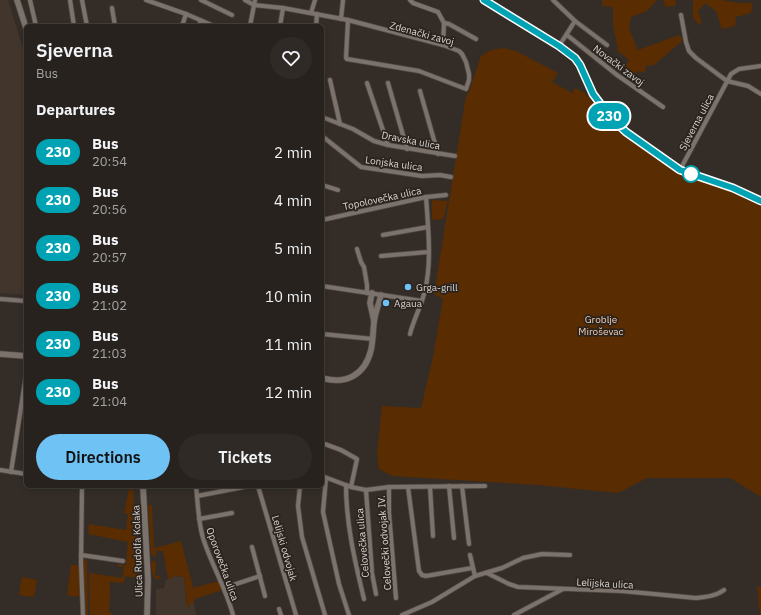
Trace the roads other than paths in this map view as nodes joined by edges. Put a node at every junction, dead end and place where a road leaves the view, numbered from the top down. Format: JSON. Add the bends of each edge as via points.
{"nodes":[{"id":1,"x":17,"y":0,"type":"edge"},
{"id":2,"x":30,"y":0,"type":"edge"},
{"id":3,"x":70,"y":0,"type":"edge"},
{"id":4,"x":82,"y":0,"type":"edge"},
{"id":5,"x":146,"y":0,"type":"edge"},
{"id":6,"x":201,"y":0,"type":"edge"},
{"id":7,"x":245,"y":0,"type":"edge"},
{"id":8,"x":315,"y":0,"type":"edge"},
{"id":9,"x":343,"y":0,"type":"edge"},
{"id":10,"x":410,"y":0,"type":"edge"},
{"id":11,"x":484,"y":0,"type":"edge"},
{"id":12,"x":553,"y":0,"type":"edge"},
{"id":13,"x":254,"y":2,"type":"edge"},
{"id":14,"x":112,"y":8,"type":"dead end"},
{"id":15,"x":283,"y":8,"type":"junction"},
{"id":16,"x":311,"y":13,"type":"junction"},
{"id":17,"x":186,"y":14,"type":"junction"},
{"id":18,"x":317,"y":14,"type":"junction"},
{"id":19,"x":232,"y":15,"type":"dead end"},
{"id":20,"x":681,"y":15,"type":"dead end"},
{"id":21,"x":341,"y":19,"type":"junction"},
{"id":22,"x":200,"y":20,"type":"junction"},
{"id":23,"x":348,"y":20,"type":"junction"},
{"id":24,"x":575,"y":21,"type":"junction"},
{"id":25,"x":444,"y":23,"type":"junction"},
{"id":26,"x":25,"y":24,"type":"edge"},
{"id":27,"x":36,"y":24,"type":"edge"},
{"id":28,"x":74,"y":24,"type":"edge"},
{"id":29,"x":87,"y":24,"type":"edge"},
{"id":30,"x":115,"y":24,"type":"edge"},
{"id":31,"x":183,"y":24,"type":"edge"},
{"id":32,"x":200,"y":24,"type":"edge"},
{"id":33,"x":209,"y":24,"type":"edge"},
{"id":34,"x":250,"y":24,"type":"edge"},
{"id":35,"x":280,"y":24,"type":"edge"},
{"id":36,"x":316,"y":24,"type":"edge"},
{"id":37,"x":566,"y":34,"type":"junction"},
{"id":38,"x":476,"y":39,"type":"dead end"},
{"id":39,"x":607,"y":45,"type":"dead end"},
{"id":40,"x":443,"y":46,"type":"junction"},
{"id":41,"x":559,"y":46,"type":"junction"},
{"id":42,"x":761,"y":66,"type":"edge"},
{"id":43,"x":330,"y":80,"type":"dead end"},
{"id":44,"x":727,"y":81,"type":"junction"},
{"id":45,"x":367,"y":83,"type":"dead end"},
{"id":46,"x":388,"y":83,"type":"dead end"},
{"id":47,"x":420,"y":91,"type":"dead end"},
{"id":48,"x":761,"y":94,"type":"edge"},
{"id":49,"x":663,"y":107,"type":"dead end"},
{"id":50,"x":324,"y":118,"type":"edge"},
{"id":51,"x":340,"y":124,"type":"junction"},
{"id":52,"x":324,"y":138,"type":"edge"},
{"id":53,"x":388,"y":145,"type":"junction"},
{"id":54,"x":407,"y":149,"type":"junction"},
{"id":55,"x":438,"y":154,"type":"junction"},
{"id":56,"x":455,"y":156,"type":"dead end"},
{"id":57,"x":680,"y":170,"type":"junction"},
{"id":58,"x":451,"y":177,"type":"dead end"},
{"id":59,"x":324,"y":186,"type":"edge"},
{"id":60,"x":338,"y":190,"type":"dead end"},
{"id":61,"x":446,"y":195,"type":"dead end"},
{"id":62,"x":426,"y":197,"type":"junction"},
{"id":63,"x":761,"y":201,"type":"edge"},
{"id":64,"x":324,"y":220,"type":"edge"},
{"id":65,"x":428,"y":227,"type":"junction"},
{"id":66,"x":384,"y":235,"type":"dead end"},
{"id":67,"x":357,"y":249,"type":"dead end"},
{"id":68,"x":428,"y":252,"type":"junction"},
{"id":69,"x":381,"y":256,"type":"dead end"},
{"id":70,"x":324,"y":286,"type":"edge"},
{"id":71,"x":369,"y":293,"type":"junction"},
{"id":72,"x":381,"y":295,"type":"junction"},
{"id":73,"x":0,"y":299,"type":"edge"},
{"id":74,"x":24,"y":301,"type":"edge"},
{"id":75,"x":422,"y":301,"type":"junction"},
{"id":76,"x":374,"y":321,"type":"junction"},
{"id":77,"x":324,"y":334,"type":"edge"},
{"id":78,"x":410,"y":334,"type":"dead end"},
{"id":79,"x":373,"y":339,"type":"junction"},
{"id":80,"x":0,"y":354,"type":"edge"},
{"id":81,"x":24,"y":356,"type":"edge"},
{"id":82,"x":324,"y":378,"type":"edge"},
{"id":83,"x":24,"y":388,"type":"edge"},
{"id":84,"x":324,"y":443,"type":"edge"},
{"id":85,"x":0,"y":470,"type":"edge"},
{"id":86,"x":11,"y":472,"type":"junction"},
{"id":87,"x":24,"y":474,"type":"edge"},
{"id":88,"x":324,"y":477,"type":"edge"},
{"id":89,"x":348,"y":486,"type":"junction"},
{"id":90,"x":450,"y":486,"type":"junction"},
{"id":91,"x":462,"y":486,"type":"junction"},
{"id":92,"x":485,"y":486,"type":"dead end"},
{"id":93,"x":389,"y":487,"type":"junction"},
{"id":94,"x":408,"y":487,"type":"junction"},
{"id":95,"x":430,"y":487,"type":"junction"},
{"id":96,"x":82,"y":488,"type":"edge"},
{"id":97,"x":144,"y":488,"type":"edge"},
{"id":98,"x":196,"y":488,"type":"edge"},
{"id":99,"x":239,"y":488,"type":"edge"},
{"id":100,"x":259,"y":488,"type":"edge"},
{"id":101,"x":300,"y":488,"type":"edge"},
{"id":102,"x":324,"y":488,"type":"edge"},
{"id":103,"x":366,"y":490,"type":"junction"},
{"id":104,"x":197,"y":496,"type":"junction"},
{"id":105,"x":232,"y":513,"type":"dead end"},
{"id":106,"x":199,"y":519,"type":"junction"},
{"id":107,"x":433,"y":536,"type":"dead end"},
{"id":108,"x":454,"y":538,"type":"dead end"},
{"id":109,"x":469,"y":544,"type":"dead end"},
{"id":110,"x":252,"y":547,"type":"dead end"},
{"id":111,"x":81,"y":555,"type":"junction"},
{"id":112,"x":470,"y":555,"type":"dead end"},
{"id":113,"x":570,"y":555,"type":"dead end"},
{"id":114,"x":123,"y":561,"type":"dead end"},
{"id":115,"x":472,"y":568,"type":"junction"},
{"id":116,"x":487,"y":572,"type":"junction"},
{"id":117,"x":260,"y":576,"type":"junction"},
{"id":118,"x":475,"y":576,"type":"junction"},
{"id":119,"x":224,"y":588,"type":"junction"},
{"id":120,"x":564,"y":589,"type":"junction"},
{"id":121,"x":724,"y":590,"type":"dead end"},
{"id":122,"x":376,"y":594,"type":"dead end"},
{"id":123,"x":265,"y":596,"type":"dead end"},
{"id":124,"x":396,"y":598,"type":"dead end"},
{"id":125,"x":364,"y":599,"type":"dead end"},
{"id":126,"x":279,"y":609,"type":"dead end"},
{"id":127,"x":83,"y":615,"type":"edge"},
{"id":128,"x":148,"y":615,"type":"edge"},
{"id":129,"x":233,"y":615,"type":"edge"},
{"id":130,"x":281,"y":615,"type":"edge"},
{"id":131,"x":296,"y":615,"type":"edge"},
{"id":132,"x":325,"y":615,"type":"edge"},
{"id":133,"x":349,"y":615,"type":"edge"},
{"id":134,"x":402,"y":615,"type":"edge"},
{"id":135,"x":514,"y":615,"type":"edge"}],
"edges":[{"from":1,"to":26,"type":"street"},
{"from":2,"to":27,"type":"street"},
{"from":3,"to":28,"type":"street"},
{"from":4,"to":29,"type":"street"},
{"from":5,"to":17,"type":"street"},
{"from":6,"to":19,"type":"street"},
{"from":7,"to":13,"type":"street","name":"Zdenački zavoj"},
{"from":8,"to":16,"type":"street"},
{"from":9,"to":21,"type":"street"},
{"from":10,"to":25,"type":"street","via":[[436,11]]},
{"from":11,"to":41,"type":"street"},
{"from":12,"to":24,"type":"street","name":"Novački zavoj"},
{"from":13,"to":15,"type":"street","name":"Zdenački zavoj"},
{"from":13,"to":34,"type":"street"},
{"from":14,"to":30,"type":"street"},
{"from":15,"to":16,"type":"street","name":"Zdenački zavoj"},
{"from":15,"to":35,"type":"street"},
{"from":16,"to":18,"type":"street","name":"Zdenački zavoj"},
{"from":17,"to":22,"type":"street"},
{"from":17,"to":31,"type":"street"},
{"from":18,"to":21,"type":"street","name":"Zdenački zavoj"},
{"from":18,"to":36,"type":"street"},
{"from":20,"to":44,"type":"street","via":[[689,51]]},
{"from":21,"to":23,"type":"street","name":"Zdenački zavoj"},
{"from":22,"to":32,"type":"street"},
{"from":22,"to":33,"type":"street"},
{"from":23,"to":40,"type":"street","name":"Zdenački zavoj"},
{"from":23,"to":40,"type":"street","name":"Zdenački zavoj","via":[[347,59],[419,71],[466,89],[470,74],[462,54]]},
{"from":24,"to":37,"type":"street"},
{"from":24,"to":39,"type":"street","name":"Novački zavoj"},
{"from":25,"to":38,"type":"street"},
{"from":25,"to":40,"type":"street"},
{"from":37,"to":41,"type":"street"},
{"from":37,"to":49,"type":"street","name":"Novački zavoj","via":[[617,75]]},
{"from":41,"to":57,"type":"street","via":[[575,58],[593,94],[611,118],[626,132]]},
{"from":42,"to":44,"type":"street","name":"Sjeverna ulica","via":[[735,71]]},
{"from":43,"to":51,"type":"street"},
{"from":44,"to":48,"type":"street","via":[[748,86]]},
{"from":44,"to":57,"type":"street","name":"Sjeverna ulica"},
{"from":45,"to":53,"type":"street"},
{"from":46,"to":54,"type":"street"},
{"from":47,"to":55,"type":"street"},
{"from":50,"to":51,"type":"street","name":"Dravska ulica"},
{"from":51,"to":53,"type":"street","name":"Dravska ulica"},
{"from":52,"to":58,"type":"street","name":"Lonjska ulica","via":[[361,167],[422,176]]},
{"from":53,"to":54,"type":"street","name":"Dravska ulica"},
{"from":54,"to":55,"type":"street","name":"Dravska ulica"},
{"from":55,"to":56,"type":"street","name":"Dravska ulica"},
{"from":57,"to":63,"type":"street","via":[[733,188]]},
{"from":59,"to":60,"type":"street"},
{"from":61,"to":62,"type":"street","name":"Topolovečka ulica"},
{"from":62,"to":64,"type":"street","name":"Topolovečka ulica"},
{"from":62,"to":65,"type":"street"},
{"from":65,"to":66,"type":"street"},
{"from":65,"to":68,"type":"street"},
{"from":67,"to":71,"type":"street","via":[[364,267]]},
{"from":68,"to":69,"type":"street"},
{"from":68,"to":75,"type":"street","via":[[427,279]]},
{"from":70,"to":71,"type":"street"},
{"from":71,"to":72,"type":"street"},
{"from":71,"to":76,"type":"street"},
{"from":72,"to":75,"type":"street"},
{"from":72,"to":76,"type":"street"},
{"from":73,"to":74,"type":"street"},
{"from":75,"to":78,"type":"street"},
{"from":76,"to":79,"type":"street"},
{"from":77,"to":79,"type":"street"},
{"from":79,"to":82,"type":"street","via":[[368,360],[357,374],[340,381]]},
{"from":80,"to":81,"type":"street"},
{"from":83,"to":86,"type":"street"},
{"from":84,"to":89,"type":"street","via":[[357,459]]},
{"from":85,"to":86,"type":"street"},
{"from":86,"to":87,"type":"street"},
{"from":88,"to":89,"type":"street"},
{"from":89,"to":103,"type":"street"},
{"from":89,"to":125,"type":"street","via":[[346,503]]},
{"from":90,"to":91,"type":"street"},
{"from":90,"to":95,"type":"street"},
{"from":90,"to":108,"type":"street"},
{"from":91,"to":92,"type":"street"},
{"from":91,"to":109,"type":"street"},
{"from":93,"to":94,"type":"street"},
{"from":93,"to":103,"type":"street"},
{"from":93,"to":124,"type":"street","name":"Celovečki odvojak IV."},
{"from":94,"to":95,"type":"street"},
{"from":94,"to":115,"type":"street","via":[[418,572],[426,576]]},
{"from":95,"to":107,"type":"street"},
{"from":96,"to":111,"type":"street"},
{"from":97,"to":128,"type":"street","name":"Ulica Rudolfa Kolaka"},
{"from":98,"to":104,"type":"street","name":"Oporovečka ulica"},
{"from":99,"to":104,"type":"street"},
{"from":100,"to":131,"type":"street","name":"Lelijski odvojak"},
{"from":101,"to":132,"type":"street","via":[[298,506],[302,537]]},
{"from":102,"to":133,"type":"street","via":[[323,512],[339,584]]},
{"from":103,"to":122,"type":"street","name":"Celovečka ulica"},
{"from":104,"to":106,"type":"street","name":"Oporovečka ulica"},
{"from":105,"to":106,"type":"street","name":"Oporovečka ulica"},
{"from":106,"to":119,"type":"street","name":"Oporovečka ulica","via":[[203,537]]},
{"from":110,"to":117,"type":"street"},
{"from":111,"to":114,"type":"street"},
{"from":111,"to":127,"type":"street"},
{"from":112,"to":115,"type":"street"},
{"from":113,"to":116,"type":"street","via":[[532,556]]},
{"from":115,"to":118,"type":"street"},
{"from":116,"to":118,"type":"street"},
{"from":116,"to":120,"type":"street","name":"Lelijska ulica","via":[[518,587]]},
{"from":117,"to":119,"type":"street"},
{"from":117,"to":123,"type":"street"},
{"from":118,"to":134,"type":"street","via":[[432,602]]},
{"from":119,"to":129,"type":"street","name":"Oporovečka ulica"},
{"from":120,"to":121,"type":"street","name":"Lelijska ulica","via":[[696,598],[713,596]]},
{"from":120,"to":135,"type":"street"},
{"from":126,"to":130,"type":"street"}]}
